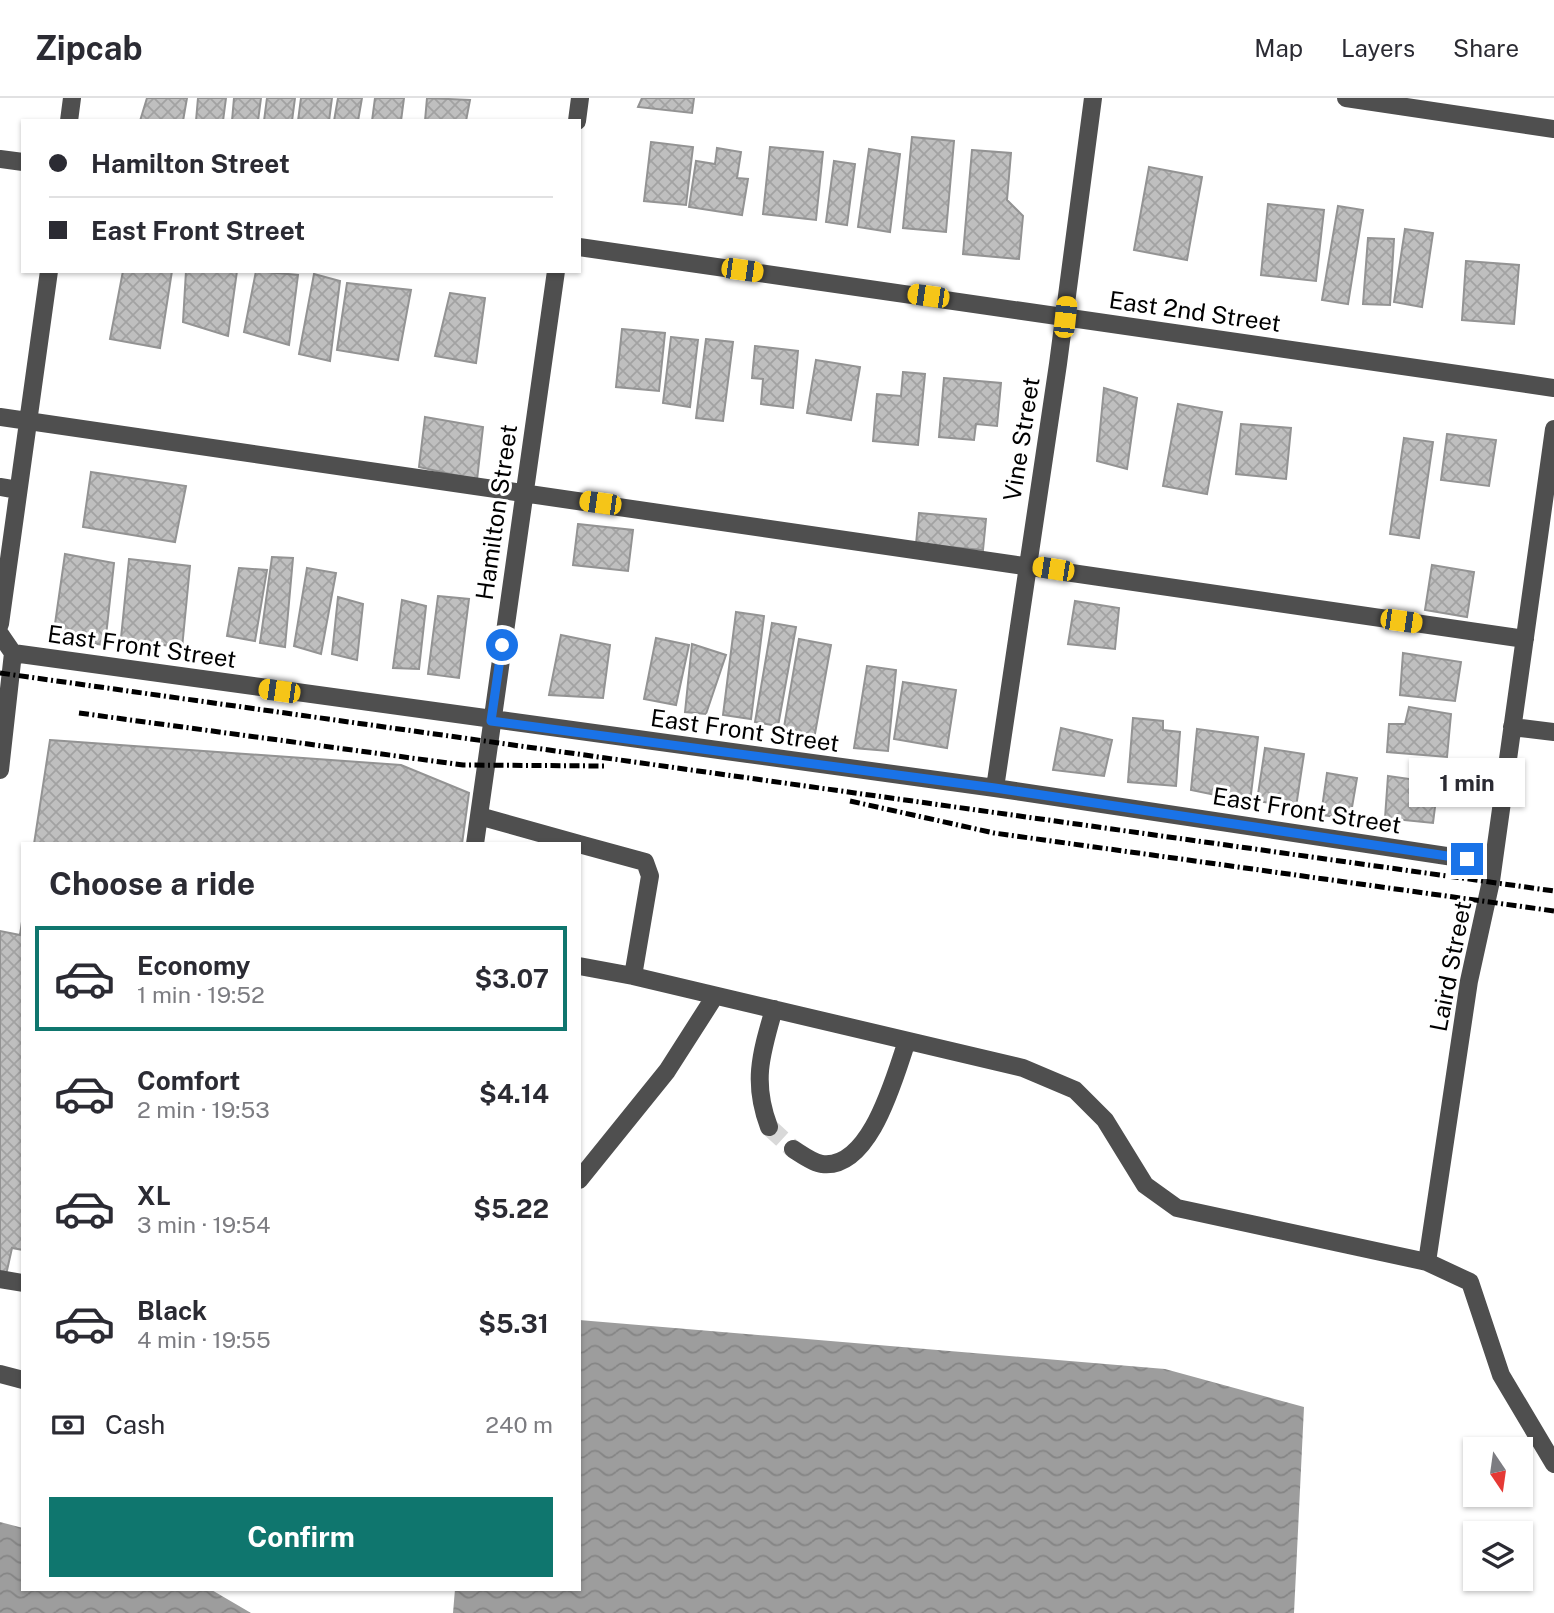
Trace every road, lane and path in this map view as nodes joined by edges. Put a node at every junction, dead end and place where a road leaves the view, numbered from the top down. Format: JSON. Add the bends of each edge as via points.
{"nodes":[{"id":1,"x":72,"y":98,"type":"edge"},
{"id":2,"x":580,"y":98,"type":"edge"},
{"id":3,"x":1093,"y":98,"type":"edge"},
{"id":4,"x":1346,"y":98,"type":"edge"},
{"id":5,"x":69,"y":119,"type":"edge"},
{"id":6,"x":577,"y":119,"type":"edge"},
{"id":7,"x":1554,"y":129,"type":"edge"},
{"id":8,"x":0,"y":159,"type":"edge"},
{"id":9,"x":21,"y":162,"type":"edge"},
{"id":10,"x":581,"y":247,"type":"edge"},
{"id":11,"x":49,"y":273,"type":"edge"},
{"id":12,"x":556,"y":273,"type":"edge"},
{"id":13,"x":1065,"y":317,"type":"junction"},
{"id":14,"x":1554,"y":388,"type":"edge"},
{"id":15,"x":0,"y":417,"type":"edge"},
{"id":16,"x":28,"y":421,"type":"junction"},
{"id":17,"x":1554,"y":429,"type":"edge"},
{"id":18,"x":0,"y":487,"type":"edge"},
{"id":19,"x":19,"y":490,"type":"junction"},
{"id":20,"x":524,"y":492,"type":"junction"},
{"id":21,"x":1026,"y":565,"type":"junction"},
{"id":22,"x":4,"y":579,"type":"edge"},
{"id":23,"x":0,"y":624,"type":"edge"},
{"id":24,"x":0,"y":634,"type":"edge"},
{"id":25,"x":1525,"y":639,"type":"junction"},
{"id":26,"x":13,"y":653,"type":"junction"},
{"id":27,"x":5,"y":688,"type":"edge"},
{"id":28,"x":491,"y":721,"type":"junction"},
{"id":29,"x":1512,"y":727,"type":"junction"},
{"id":30,"x":1554,"y":732,"type":"edge"},
{"id":31,"x":0,"y":770,"type":"edge"},
{"id":32,"x":995,"y":788,"type":"junction"},
{"id":33,"x":479,"y":816,"type":"junction"},
{"id":34,"x":475,"y":842,"type":"edge"},
{"id":35,"x":572,"y":842,"type":"edge"},
{"id":36,"x":581,"y":845,"type":"edge"},
{"id":37,"x":1493,"y":863,"type":"junction"},
{"id":38,"x":581,"y":966,"type":"edge"},
{"id":39,"x":633,"y":976,"type":"junction"},
{"id":40,"x":715,"y":996,"type":"junction"},
{"id":41,"x":774,"y":1009,"type":"junction"},
{"id":42,"x":907,"y":1041,"type":"junction"},
{"id":43,"x":769,"y":1127,"type":"tunnel mouth"},
{"id":44,"x":793,"y":1149,"type":"tunnel mouth"},
{"id":45,"x":581,"y":1178,"type":"edge"},
{"id":46,"x":1427,"y":1262,"type":"junction"},
{"id":47,"x":0,"y":1279,"type":"edge"},
{"id":48,"x":21,"y":1283,"type":"edge"},
{"id":49,"x":0,"y":1374,"type":"edge"},
{"id":50,"x":21,"y":1379,"type":"edge"},
{"id":51,"x":1554,"y":1464,"type":"edge"}],
"edges":[{"from":1,"to":5,"type":"street"},
{"from":2,"to":6,"type":"street"},
{"from":3,"to":13,"type":"street","name":"Vine Street"},
{"from":4,"to":7,"type":"street"},
{"from":8,"to":9,"type":"street"},
{"from":10,"to":13,"type":"street","name":"East 2nd Street"},
{"from":11,"to":16,"type":"street"},
{"from":12,"to":20,"type":"street","name":"Hamilton Street"},
{"from":13,"to":14,"type":"street","name":"East 2nd Street"},
{"from":13,"to":21,"type":"street","name":"Vine Street"},
{"from":15,"to":16,"type":"street"},
{"from":16,"to":19,"type":"street"},
{"from":16,"to":20,"type":"street"},
{"from":17,"to":25,"type":"street","name":"Laird Street"},
{"from":18,"to":19,"type":"street"},
{"from":19,"to":22,"type":"street"},
{"from":20,"to":21,"type":"street"},
{"from":20,"to":28,"type":"street","name":"Hamilton Street"},
{"from":21,"to":25,"type":"street"},
{"from":21,"to":32,"type":"street","name":"Vine Street"},
{"from":22,"to":23,"type":"street"},
{"from":24,"to":26,"type":"street","name":"East Front Street"},
{"from":25,"to":29,"type":"street","name":"Laird Street"},
{"from":26,"to":27,"type":"street"},
{"from":26,"to":28,"type":"street","name":"East Front Street"},
{"from":27,"to":31,"type":"street"},
{"from":28,"to":32,"type":"street","name":"East Front Street"},
{"from":28,"to":33,"type":"street","name":"Hamilton Street"},
{"from":29,"to":30,"type":"street"},
{"from":29,"to":37,"type":"street","name":"Laird Street"},
{"from":32,"to":37,"type":"street","name":"East Front Street"},
{"from":33,"to":34,"type":"street","name":"Hamilton Street"},
{"from":33,"to":35,"type":"street"},
{"from":36,"to":39,"type":"street","via":[[645,862],[650,876]]},
{"from":37,"to":46,"type":"street","name":"Laird Street","via":[[1469,981]]},
{"from":38,"to":39,"type":"street"},
{"from":39,"to":40,"type":"street"},
{"from":40,"to":41,"type":"street"},
{"from":40,"to":45,"type":"street","via":[[667,1070]]},
{"from":41,"to":42,"type":"street"},
{"from":41,"to":43,"type":"street","via":[[760,1057],[759,1102]]},
{"from":42,"to":44,"type":"street","via":[[878,1120],[858,1149],[842,1161],[821,1164]]},
{"from":42,"to":46,"type":"street","via":[[1023,1068],[1075,1090],[1105,1120],[1145,1185],[1177,1209]]},
{"from":46,"to":51,"type":"street","via":[[1470,1282],[1501,1375]]},
{"from":47,"to":48,"type":"street"},
{"from":49,"to":50,"type":"street"}]}
